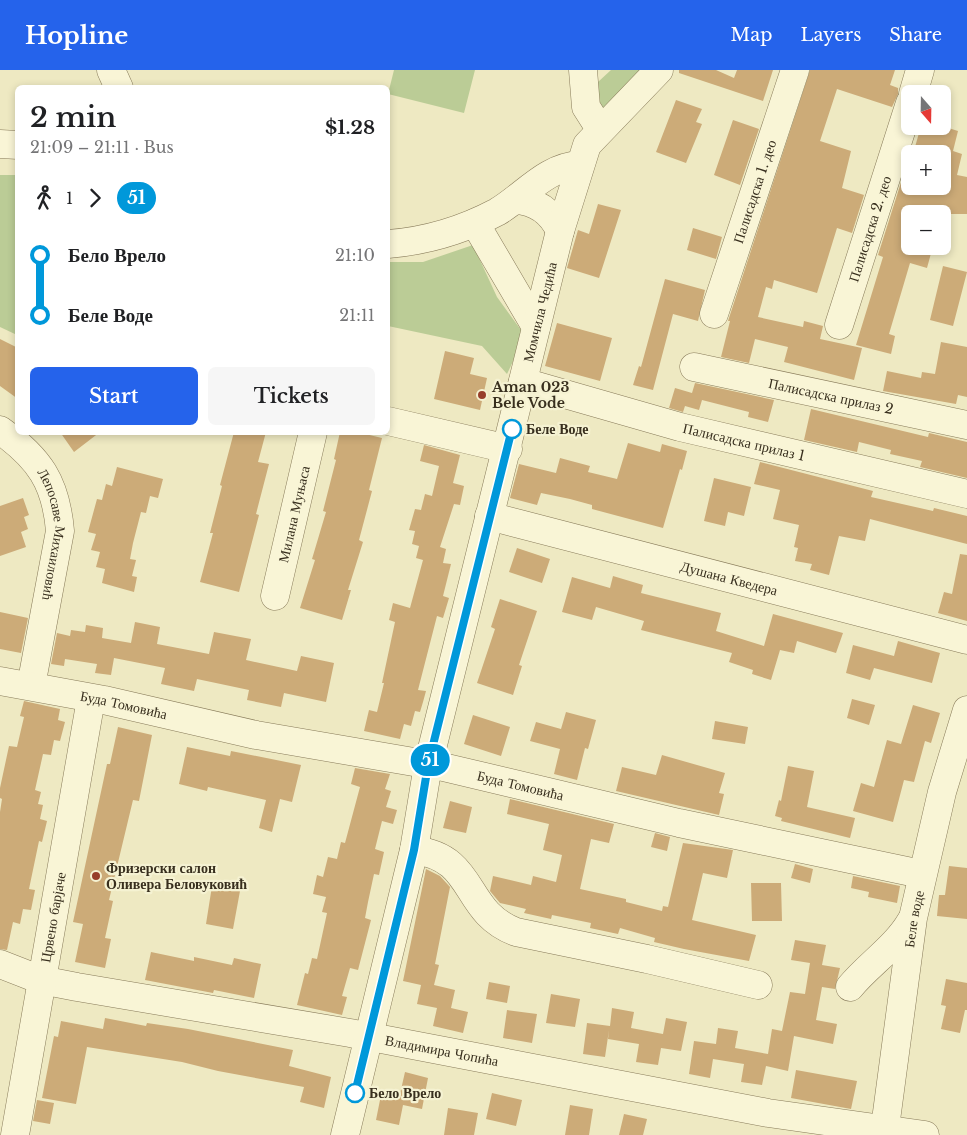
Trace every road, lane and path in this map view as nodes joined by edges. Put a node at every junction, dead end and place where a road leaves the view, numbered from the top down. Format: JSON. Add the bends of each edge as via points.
{"nodes":[{"id":1,"x":110,"y":70,"type":"edge"},
{"id":2,"x":583,"y":70,"type":"edge"},
{"id":3,"x":659,"y":70,"type":"edge"},
{"id":4,"x":795,"y":70,"type":"edge"},
{"id":5,"x":920,"y":70,"type":"edge"},
{"id":6,"x":118,"y":85,"type":"edge"},
{"id":7,"x":916,"y":85,"type":"edge"},
{"id":8,"x":600,"y":129,"type":"junction"},
{"id":9,"x":901,"y":131,"type":"edge"},
{"id":10,"x":0,"y":144,"type":"edge"},
{"id":11,"x":15,"y":145,"type":"edge"},
{"id":12,"x":579,"y":166,"type":"junction"},
{"id":13,"x":514,"y":200,"type":"junction"},
{"id":14,"x":475,"y":223,"type":"junction"},
{"id":15,"x":560,"y":231,"type":"junction"},
{"id":16,"x":390,"y":244,"type":"edge"},
{"id":17,"x":714,"y":314,"type":"dead end"},
{"id":18,"x":839,"y":325,"type":"dead end"},
{"id":19,"x":536,"y":327,"type":"junction"},
{"id":20,"x":694,"y":367,"type":"dead end"},
{"id":21,"x":523,"y":382,"type":"junction"},
{"id":22,"x":390,"y":421,"type":"edge"},
{"id":23,"x":967,"y":425,"type":"edge"},
{"id":24,"x":0,"y":430,"type":"edge"},
{"id":25,"x":312,"y":435,"type":"edge"},
{"id":26,"x":508,"y":449,"type":"junction"},
{"id":27,"x":967,"y":494,"type":"edge"},
{"id":28,"x":489,"y":516,"type":"junction"},
{"id":29,"x":276,"y":596,"type":"dead end"},
{"id":30,"x":967,"y":640,"type":"edge"},
{"id":31,"x":0,"y":681,"type":"edge"},
{"id":32,"x":31,"y":686,"type":"junction"},
{"id":33,"x":91,"y":699,"type":"junction"},
{"id":34,"x":967,"y":710,"type":"edge"},
{"id":35,"x":428,"y":765,"type":"junction"},
{"id":36,"x":414,"y":850,"type":"junction"},
{"id":37,"x":922,"y":874,"type":"junction"},
{"id":38,"x":913,"y":918,"type":"junction"},
{"id":39,"x":0,"y":964,"type":"edge"},
{"id":40,"x":41,"y":980,"type":"junction"},
{"id":41,"x":758,"y":985,"type":"dead end"},
{"id":42,"x":850,"y":987,"type":"dead end"},
{"id":43,"x":368,"y":1037,"type":"junction"},
{"id":44,"x":885,"y":1133,"type":"edge"},
{"id":45,"x":15,"y":1135,"type":"edge"},
{"id":46,"x":346,"y":1135,"type":"edge"},
{"id":47,"x":925,"y":1135,"type":"edge"}],
"edges":[{"from":1,"to":6,"type":"street"},
{"from":2,"to":8,"type":"street","via":[[586,107]]},
{"from":3,"to":8,"type":"street","name":"Момчила Чедића"},
{"from":4,"to":17,"type":"street","name":"Палисадска 1. део"},
{"from":5,"to":7,"type":"street"},
{"from":8,"to":12,"type":"street","name":"Момчила Чедића","via":[[587,145]]},
{"from":9,"to":18,"type":"street","name":"Палисадска 2. део"},
{"from":10,"to":11,"type":"street"},
{"from":12,"to":13,"type":"street","via":[[554,171]]},
{"from":12,"to":15,"type":"street","name":"Момчила Чедића"},
{"from":13,"to":14,"type":"street"},
{"from":13,"to":15,"type":"street","via":[[542,208],[550,214]]},
{"from":14,"to":16,"type":"street","via":[[434,236]]},
{"from":14,"to":19,"type":"street"},
{"from":15,"to":19,"type":"street","name":"Момчила Чедића"},
{"from":19,"to":21,"type":"street","name":"Момчила Чедића"},
{"from":20,"to":23,"type":"street","name":"Палисадска прилаз 2"},
{"from":21,"to":26,"type":"street","name":"Момчила Чедића"},
{"from":21,"to":27,"type":"street","name":"Палисадска прилаз 1","via":[[680,426]]},
{"from":22,"to":26,"type":"street"},
{"from":24,"to":32,"type":"street","name":"Лепосаве Михаиловић","via":[[24,448],[40,466],[52,488],[58,510],[60,531]]},
{"from":25,"to":29,"type":"street","name":"Милана Муњаса"},
{"from":26,"to":28,"type":"street","name":"Момчила Чедића"},
{"from":28,"to":30,"type":"street","name":"Душана Кведера"},
{"from":28,"to":35,"type":"street","name":"Момчила Чедића"},
{"from":31,"to":32,"type":"street","name":"Буда Томовића"},
{"from":32,"to":33,"type":"street","name":"Буда Томовића"},
{"from":33,"to":35,"type":"street","name":"Буда Томовића","via":[[256,736]]},
{"from":33,"to":40,"type":"street","name":"Црвено барјаче"},
{"from":34,"to":37,"type":"street","name":"Беле воде"},
{"from":35,"to":36,"type":"street","name":"Момчила Чедића"},
{"from":35,"to":37,"type":"street","name":"Буда Томовића","via":[[678,823]]},
{"from":36,"to":41,"type":"street","via":[[430,852],[454,866],[483,910],[516,932],[647,958]]},
{"from":36,"to":43,"type":"street","name":"Момчила Чедића"},
{"from":37,"to":38,"type":"street","name":"Беле воде"},
{"from":38,"to":42,"type":"street","via":[[902,937],[866,967]]},
{"from":38,"to":44,"type":"street","name":"Беле воде"},
{"from":39,"to":40,"type":"street","name":"Владимира Чопића"},
{"from":40,"to":43,"type":"street","name":"Владимира Чопића"},
{"from":40,"to":45,"type":"street","name":"Црвено барјаче"},
{"from":43,"to":44,"type":"street","name":"Владимира Чопића"},
{"from":43,"to":46,"type":"street","name":"Момчила Чедића"},
{"from":44,"to":47,"type":"street","name":"Владимира Чопића"}]}
